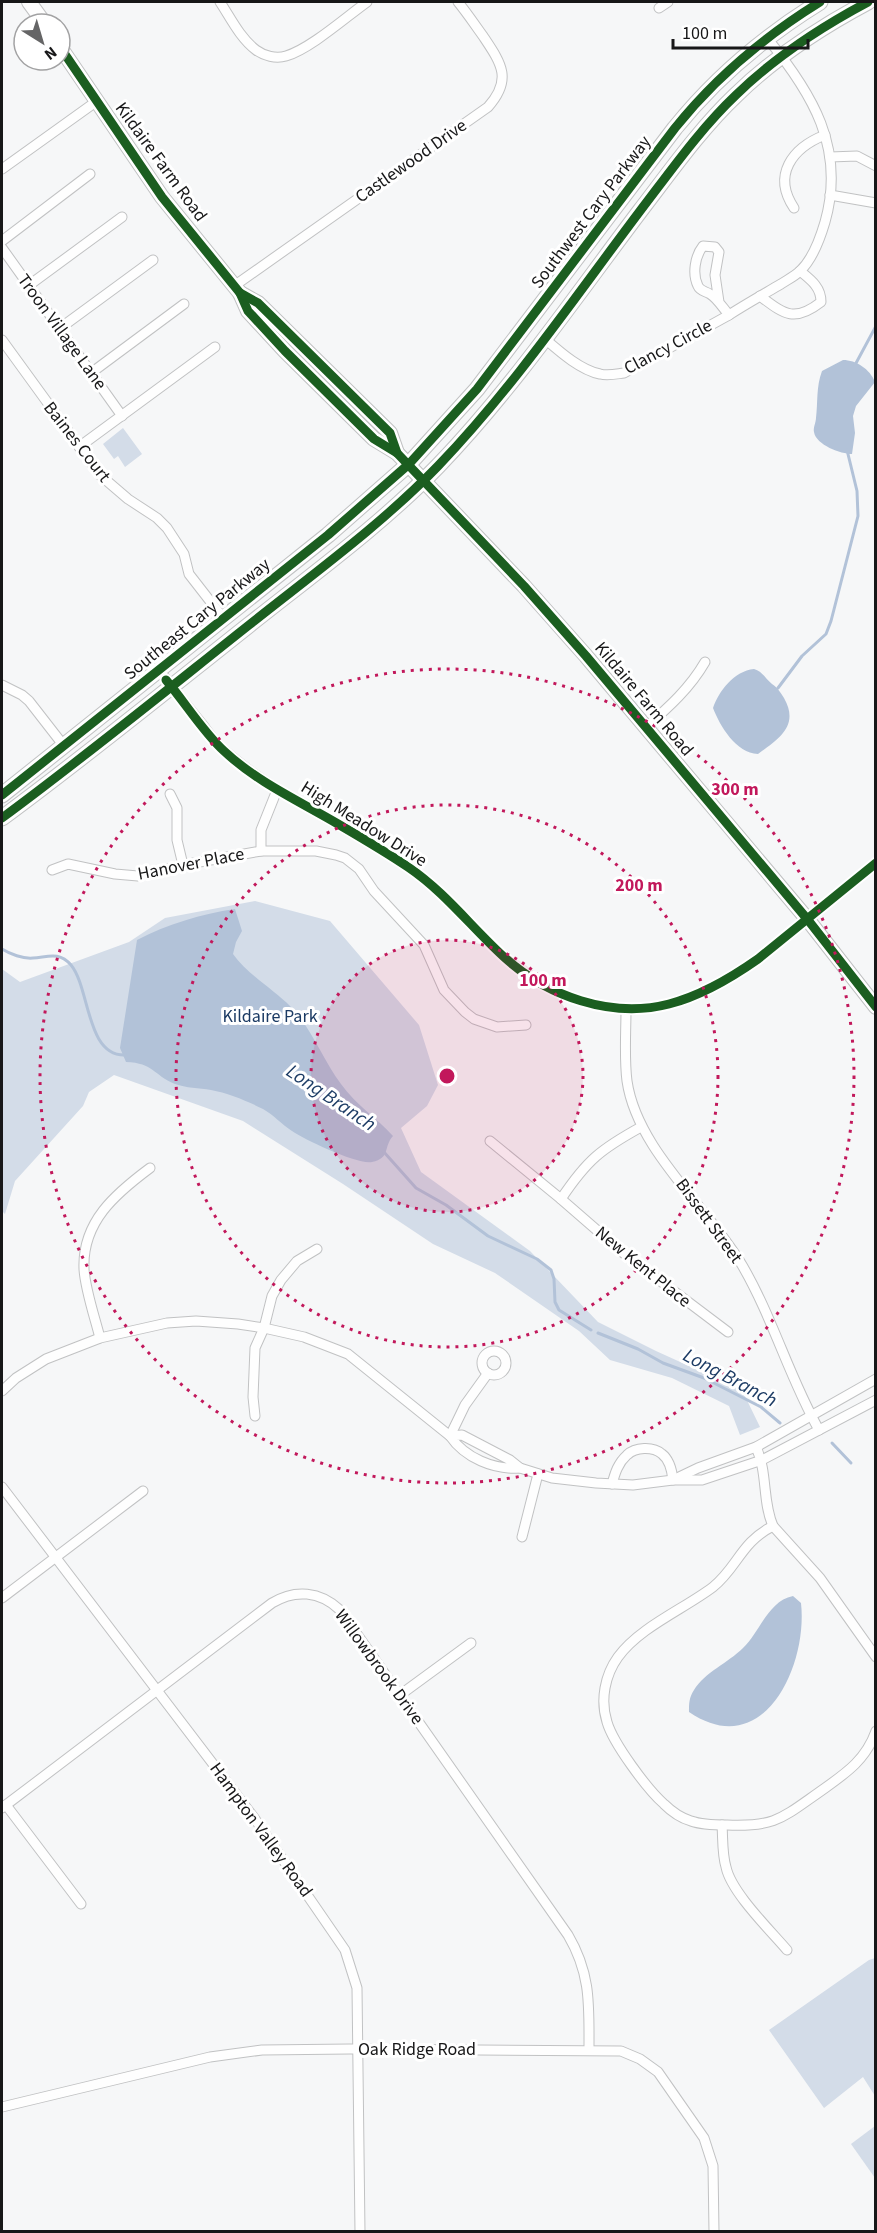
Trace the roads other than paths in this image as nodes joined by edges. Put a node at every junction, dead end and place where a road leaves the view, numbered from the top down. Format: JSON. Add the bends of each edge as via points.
{"nodes":[{"id":1,"x":220,"y":2,"type":"edge"},
{"id":2,"x":367,"y":2,"type":"edge"},
{"id":3,"x":458,"y":2,"type":"edge"},
{"id":4,"x":668,"y":2,"type":"edge"},
{"id":5,"x":820,"y":2,"type":"edge"},
{"id":6,"x":868,"y":2,"type":"edge"},
{"id":7,"x":659,"y":8,"type":"dead end"},
{"id":8,"x":767,"y":38,"type":"junction"},
{"id":9,"x":781,"y":56,"type":"junction"},
{"id":10,"x":72,"y":65,"type":"edge"},
{"id":11,"x":97,"y":101,"type":"junction"},
{"id":12,"x":825,"y":135,"type":"junction"},
{"id":13,"x":830,"y":157,"type":"junction"},
{"id":14,"x":876,"y":166,"type":"edge"},
{"id":15,"x":2,"y":169,"type":"edge"},
{"id":16,"x":90,"y":174,"type":"dead end"},
{"id":17,"x":830,"y":195,"type":"junction"},
{"id":18,"x":876,"y":203,"type":"edge"},
{"id":19,"x":794,"y":208,"type":"dead end"},
{"id":20,"x":122,"y":217,"type":"dead end"},
{"id":21,"x":2,"y":240,"type":"edge"},
{"id":22,"x":2,"y":248,"type":"edge"},
{"id":23,"x":153,"y":260,"type":"dead end"},
{"id":24,"x":800,"y":271,"type":"junction"},
{"id":25,"x":28,"y":286,"type":"junction"},
{"id":26,"x":237,"y":289,"type":"junction"},
{"id":27,"x":760,"y":296,"type":"junction"},
{"id":28,"x":719,"y":302,"type":"junction"},
{"id":29,"x":184,"y":304,"type":"dead end"},
{"id":30,"x":729,"y":315,"type":"junction"},
{"id":31,"x":59,"y":329,"type":"junction"},
{"id":32,"x":544,"y":338,"type":"junction"},
{"id":33,"x":2,"y":340,"type":"edge"},
{"id":34,"x":215,"y":347,"type":"dead end"},
{"id":35,"x":91,"y":373,"type":"junction"},
{"id":36,"x":122,"y":416,"type":"junction"},
{"id":37,"x":79,"y":447,"type":"junction"},
{"id":38,"x":409,"y":464,"type":"junction"},
{"id":39,"x":424,"y":480,"type":"junction"},
{"id":40,"x":224,"y":619,"type":"junction"},
{"id":41,"x":705,"y":662,"type":"dead end"},
{"id":42,"x":159,"y":670,"type":"junction"},
{"id":43,"x":2,"y":685,"type":"edge"},
{"id":44,"x":172,"y":686,"type":"junction"},
{"id":45,"x":646,"y":727,"type":"junction"},
{"id":46,"x":64,"y":746,"type":"junction"},
{"id":47,"x":277,"y":790,"type":"junction"},
{"id":48,"x":170,"y":794,"type":"dead end"},
{"id":49,"x":2,"y":795,"type":"edge"},
{"id":50,"x":2,"y":818,"type":"edge"},
{"id":51,"x":261,"y":851,"type":"junction"},
{"id":52,"x":876,"y":863,"type":"edge"},
{"id":53,"x":183,"y":865,"type":"junction"},
{"id":54,"x":52,"y":870,"type":"dead end"},
{"id":55,"x":808,"y":920,"type":"junction"},
{"id":56,"x":876,"y":1007,"type":"edge"},
{"id":57,"x":626,"y":1009,"type":"junction"},
{"id":58,"x":526,"y":1025,"type":"dead end"},
{"id":59,"x":641,"y":1127,"type":"junction"},
{"id":60,"x":490,"y":1141,"type":"dead end"},
{"id":61,"x":150,"y":1168,"type":"dead end"},
{"id":62,"x":561,"y":1199,"type":"junction"},
{"id":63,"x":317,"y":1250,"type":"dead end"},
{"id":64,"x":264,"y":1328,"type":"junction"},
{"id":65,"x":728,"y":1332,"type":"dead end"},
{"id":66,"x":100,"y":1338,"type":"junction"},
{"id":67,"x":488,"y":1373,"type":"dead end"},
{"id":68,"x":876,"y":1379,"type":"edge"},
{"id":69,"x":2,"y":1391,"type":"edge"},
{"id":70,"x":876,"y":1400,"type":"edge"},
{"id":71,"x":255,"y":1416,"type":"dead end"},
{"id":72,"x":811,"y":1416,"type":"junction"},
{"id":73,"x":819,"y":1430,"type":"junction"},
{"id":74,"x":450,"y":1436,"type":"junction"},
{"id":75,"x":756,"y":1447,"type":"junction"},
{"id":76,"x":762,"y":1460,"type":"junction"},
{"id":77,"x":520,"y":1468,"type":"junction"},
{"id":78,"x":538,"y":1474,"type":"junction"},
{"id":79,"x":673,"y":1480,"type":"junction"},
{"id":80,"x":612,"y":1484,"type":"junction"},
{"id":81,"x":2,"y":1487,"type":"edge"},
{"id":82,"x":143,"y":1491,"type":"dead end"},
{"id":83,"x":773,"y":1526,"type":"junction"},
{"id":84,"x":522,"y":1537,"type":"dead end"},
{"id":85,"x":56,"y":1557,"type":"junction"},
{"id":86,"x":2,"y":1598,"type":"edge"},
{"id":87,"x":471,"y":1643,"type":"dead end"},
{"id":88,"x":876,"y":1657,"type":"edge"},
{"id":89,"x":157,"y":1690,"type":"junction"},
{"id":90,"x":400,"y":1695,"type":"junction"},
{"id":91,"x":876,"y":1731,"type":"edge"},
{"id":92,"x":4,"y":1807,"type":"edge"},
{"id":93,"x":722,"y":1825,"type":"junction"},
{"id":94,"x":81,"y":1904,"type":"dead end"},
{"id":95,"x":787,"y":1950,"type":"dead end"},
{"id":96,"x":359,"y":2049,"type":"junction"},
{"id":97,"x":589,"y":2049,"type":"junction"},
{"id":98,"x":2,"y":2107,"type":"edge"},
{"id":99,"x":360,"y":2232,"type":"edge"},
{"id":100,"x":714,"y":2232,"type":"edge"}],
"edges":[{"from":1,"to":2,"type":"street","via":[[250,45],[262,54],[277,57],[304,47]]},
{"from":3,"to":26,"type":"street","name":"Castlewood Drive","via":[[500,63],[502,83],[495,99]]},
{"from":4,"to":7,"type":"street"},
{"from":5,"to":8,"type":"main road","name":"Southwest Cary Parkway"},
{"from":6,"to":9,"type":"main road"},
{"from":8,"to":9,"type":"street","name":"Clancy Circle"},
{"from":8,"to":38,"type":"main road","name":"Southwest Cary Parkway","via":[[688,112],[477,389]]},
{"from":9,"to":12,"type":"street","name":"Clancy Circle","via":[[811,98]]},
{"from":9,"to":32,"type":"main road","via":[[735,95],[705,128]]},
{"from":10,"to":11,"type":"main road","name":"Kildaire Farm Road"},
{"from":11,"to":15,"type":"street"},
{"from":11,"to":26,"type":"main road","name":"Kildaire Farm Road","via":[[162,197]]},
{"from":12,"to":13,"type":"street","name":"Clancy Circle"},
{"from":12,"to":19,"type":"street","via":[[809,143],[786,168],[785,189]]},
{"from":13,"to":14,"type":"street","via":[[857,156]]},
{"from":13,"to":17,"type":"street","name":"Clancy Circle"},
{"from":16,"to":21,"type":"street"},
{"from":17,"to":18,"type":"street"},
{"from":17,"to":24,"type":"street","name":"Clancy Circle","via":[[820,237]]},
{"from":20,"to":25,"type":"street"},
{"from":22,"to":25,"type":"street","name":"Troon Village Lane"},
{"from":23,"to":31,"type":"street"},
{"from":24,"to":27,"type":"street","name":"Clancy Circle"},
{"from":24,"to":27,"type":"street","via":[[818,287],[821,302],[814,308],[803,314],[785,314]]},
{"from":25,"to":31,"type":"street","name":"Troon Village Lane"},
{"from":26,"to":38,"type":"main road","name":"Kildaire Farm Road","via":[[248,311],[307,373],[374,439]]},
{"from":27,"to":30,"type":"street","name":"Clancy Circle"},
{"from":28,"to":28,"type":"street","name":"Clancy Circle","via":[[698,285],[696,259],[703,246],[715,247],[719,252]]},
{"from":28,"to":30,"type":"street","name":"Clancy Circle"},
{"from":29,"to":35,"type":"street"},
{"from":30,"to":32,"type":"street","name":"Clancy Circle","via":[[624,373],[597,374]]},
{"from":31,"to":35,"type":"street","name":"Troon Village Lane"},
{"from":32,"to":39,"type":"main road","via":[[499,396]]},
{"from":33,"to":37,"type":"street","name":"Baines Court"},
{"from":34,"to":36,"type":"street"},
{"from":35,"to":36,"type":"street","name":"Troon Village Lane"},
{"from":36,"to":37,"type":"street"},
{"from":37,"to":40,"type":"street","name":"Baines Court","via":[[107,482],[167,528],[184,554],[189,574]]},
{"from":38,"to":39,"type":"main road","name":"Kildaire Farm Road"},
{"from":38,"to":40,"type":"main road","name":"Southeast Cary Parkway"},
{"from":39,"to":44,"type":"main road","name":"Southeast Cary Parkway","via":[[356,540]]},
{"from":39,"to":45,"type":"main road","name":"Kildaire Farm Road","via":[[524,586]]},
{"from":40,"to":42,"type":"main road","name":"Southeast Cary Parkway"},
{"from":41,"to":45,"type":"street","via":[[687,687]]},
{"from":42,"to":44,"type":"street","name":"High Meadow Drive"},
{"from":42,"to":46,"type":"main road","name":"Southeast Cary Parkway"},
{"from":43,"to":46,"type":"street","via":[[29,701]]},
{"from":44,"to":47,"type":"street","name":"High Meadow Drive","via":[[222,750]]},
{"from":44,"to":50,"type":"main road","name":"Southeast Cary Parkway"},
{"from":45,"to":55,"type":"main road","name":"Kildaire Farm Road"},
{"from":46,"to":49,"type":"main road","name":"Southeast Cary Parkway"},
{"from":47,"to":51,"type":"street","name":"Hanover Place","via":[[261,830]]},
{"from":47,"to":57,"type":"street","name":"High Meadow Drive","via":[[409,868],[531,979],[573,998]]},
{"from":48,"to":53,"type":"street","via":[[177,808],[177,840]]},
{"from":51,"to":53,"type":"street","name":"Hanover Place"},
{"from":51,"to":58,"type":"street","name":"Hanover Place","via":[[316,851],[345,858],[424,945],[444,990],[457,1004],[474,1019],[497,1027]]},
{"from":52,"to":55,"type":"street","name":"High Meadow Drive"},
{"from":53,"to":54,"type":"street","name":"Hanover Place","via":[[138,876],[69,864]]},
{"from":55,"to":56,"type":"main road","name":"Kildaire Farm Road"},
{"from":55,"to":57,"type":"street","name":"High Meadow Drive","via":[[758,960],[711,988],[670,1004]]},
{"from":57,"to":59,"type":"street","name":"Bissett Street","via":[[627,1083]]},
{"from":59,"to":62,"type":"street","via":[[593,1157]]},
{"from":59,"to":72,"type":"street","name":"Bissett Street","via":[[741,1264]]},
{"from":60,"to":62,"type":"street","name":"New Kent Place"},
{"from":61,"to":66,"type":"street","via":[[109,1202],[96,1220],[87,1246],[84,1270]]},
{"from":62,"to":65,"type":"street","name":"New Kent Place","via":[[622,1252]]},
{"from":63,"to":64,"type":"street","via":[[297,1261],[281,1280],[272,1296]]},
{"from":64,"to":66,"type":"street","via":[[181,1322]]},
{"from":64,"to":71,"type":"street","via":[[255,1348]]},
{"from":64,"to":74,"type":"street","via":[[304,1337],[348,1354]]},
{"from":66,"to":69,"type":"street","via":[[46,1359]]},
{"from":67,"to":74,"type":"street","via":[[465,1405]]},
{"from":68,"to":72,"type":"street"},
{"from":70,"to":73,"type":"street"},
{"from":72,"to":73,"type":"street","name":"Bissett Street"},
{"from":72,"to":75,"type":"street"},
{"from":73,"to":76,"type":"street"},
{"from":74,"to":77,"type":"street","via":[[462,1435]]},
{"from":74,"to":77,"type":"street","via":[[466,1453],[484,1462],[505,1469]]},
{"from":75,"to":76,"type":"street"},
{"from":75,"to":79,"type":"street"},
{"from":76,"to":79,"type":"street","via":[[702,1480]]},
{"from":76,"to":83,"type":"street"},
{"from":77,"to":78,"type":"street"},
{"from":78,"to":80,"type":"street"},
{"from":78,"to":84,"type":"street"},
{"from":79,"to":80,"type":"street"},
{"from":79,"to":80,"type":"street","via":[[662,1454],[641,1448],[629,1452]]},
{"from":81,"to":85,"type":"street","name":"Hampton Valley Road"},
{"from":82,"to":85,"type":"street"},
{"from":83,"to":88,"type":"street","via":[[820,1578]]},
{"from":83,"to":93,"type":"street","via":[[745,1548],[713,1587],[630,1645],[609,1672],[605,1688],[604,1707],[612,1735],[653,1793],[682,1817]]},
{"from":85,"to":86,"type":"street"},
{"from":85,"to":89,"type":"street","name":"Hampton Valley Road"},
{"from":87,"to":90,"type":"street"},
{"from":89,"to":90,"type":"street","name":"Willowbrook Drive","via":[[272,1603],[302,1593],[320,1596],[334,1605]]},
{"from":89,"to":92,"type":"street","name":"Willowbrook Drive"},
{"from":89,"to":96,"type":"street","name":"Hampton Valley Road","via":[[255,1819],[345,1950],[357,1988]]},
{"from":90,"to":97,"type":"street","name":"Willowbrook Drive","via":[[576,1948],[588,1986]]},
{"from":91,"to":93,"type":"street","via":[[856,1766],[786,1815],[760,1825]]},
{"from":92,"to":94,"type":"street"},
{"from":93,"to":95,"type":"street","via":[[731,1880]]},
{"from":96,"to":97,"type":"street","name":"Oak Ridge Road"},
{"from":96,"to":98,"type":"street","name":"Oak Ridge Road","via":[[236,2053]]},
{"from":96,"to":99,"type":"street","name":"Hampton Valley Road"},
{"from":97,"to":100,"type":"street","name":"Oak Ridge Road","via":[[621,2051],[650,2065],[694,2122],[713,2166]]}]}
